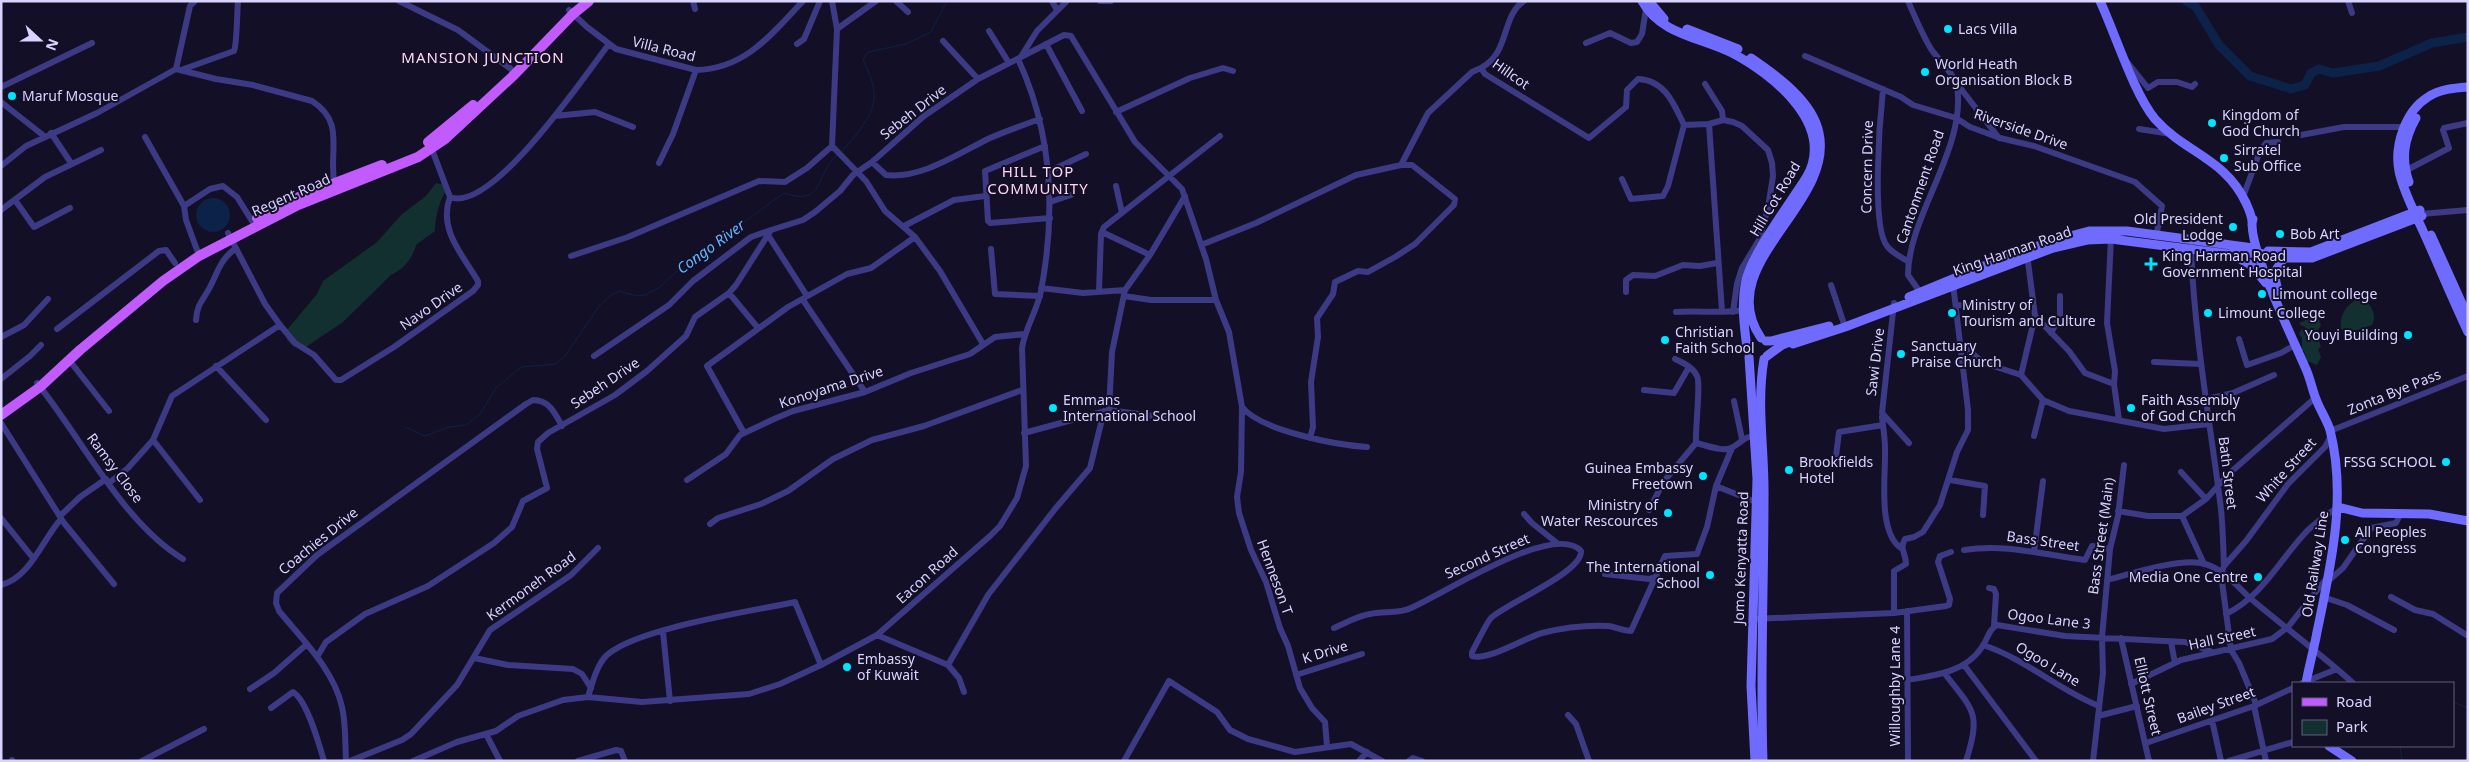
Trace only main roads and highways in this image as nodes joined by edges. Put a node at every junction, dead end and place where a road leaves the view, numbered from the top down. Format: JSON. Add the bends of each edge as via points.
{"nodes":[{"id":1,"x":579,"y":1,"type":"edge"},
{"id":2,"x":589,"y":1,"type":"edge"},
{"id":3,"x":2100,"y":1,"type":"edge"},
{"id":4,"x":1646,"y":4,"type":"edge"},
{"id":5,"x":571,"y":12,"type":"junction"},
{"id":6,"x":2468,"y":87,"type":"edge"},
{"id":7,"x":2468,"y":92,"type":"edge"},
{"id":8,"x":333,"y":187,"type":"junction"},
{"id":9,"x":2409,"y":197,"type":"junction"},
{"id":10,"x":2419,"y":214,"type":"junction"},
{"id":11,"x":2402,"y":220,"type":"junction"},
{"id":12,"x":2424,"y":232,"type":"junction"},
{"id":13,"x":2254,"y":234,"type":"junction"},
{"id":14,"x":232,"y":240,"type":"junction"},
{"id":15,"x":2230,"y":250,"type":"junction"},
{"id":16,"x":2260,"y":251,"type":"junction"},
{"id":17,"x":2283,"y":255,"type":"junction"},
{"id":18,"x":2448,"y":282,"type":"junction"},
{"id":19,"x":2275,"y":294,"type":"junction"},
{"id":20,"x":116,"y":317,"type":"junction"},
{"id":21,"x":2468,"y":317,"type":"edge"},
{"id":22,"x":1844,"y":324,"type":"junction"},
{"id":23,"x":98,"y":331,"type":"junction"},
{"id":24,"x":2468,"y":332,"type":"edge"},
{"id":25,"x":1764,"y":339,"type":"junction"},
{"id":26,"x":1748,"y":352,"type":"junction"},
{"id":27,"x":1766,"y":357,"type":"junction"},
{"id":28,"x":38,"y":385,"type":"junction"},
{"id":29,"x":1,"y":407,"type":"edge"},
{"id":30,"x":1,"y":415,"type":"edge"},
{"id":31,"x":1760,"y":499,"type":"junction"},
{"id":32,"x":2338,"y":507,"type":"junction"},
{"id":33,"x":2468,"y":521,"type":"edge"},
{"id":34,"x":1757,"y":619,"type":"junction"},
{"id":35,"x":2305,"y":682,"type":"edge"},
{"id":36,"x":2331,"y":747,"type":"edge"},
{"id":37,"x":1755,"y":761,"type":"edge"},
{"id":38,"x":1763,"y":761,"type":"edge"},
{"id":39,"x":2352,"y":761,"type":"edge"}],
"edges":[{"from":1,"to":5,"type":"main road","name":"Regent Road"},
{"from":2,"to":5,"type":"main road","name":"Regent Road"},
{"from":3,"to":13,"type":"main road","name":"Old Railway Line","via":[[2147,107],[2171,134],[2224,171],[2243,197],[2253,219]]},
{"from":4,"to":25,"type":"main road","name":"Hill Cot Road","via":[[1666,20],[1723,42],[1762,65],[1798,97],[1815,120],[1819,133],[1819,163],[1752,284],[1750,310],[1756,331]]},
{"from":4,"to":26,"type":"main road","name":"Hill Cot Road","via":[[1660,24],[1721,48],[1755,68],[1802,110],[1810,123],[1815,146],[1811,167],[1749,270],[1744,310]]},
{"from":5,"to":8,"type":"main road","name":"Regent Road","via":[[468,119],[406,162]]},
{"from":6,"to":9,"type":"main road","via":[[2427,97],[2404,127],[2397,157]]},
{"from":7,"to":10,"type":"main road","via":[[2441,96],[2422,109],[2407,137],[2405,171]]},
{"from":8,"to":14,"type":"main road","name":"Regent Road"},
{"from":8,"to":14,"type":"main road","name":"Regent Road","via":[[291,200],[252,221]]},
{"from":9,"to":10,"type":"main road"},
{"from":9,"to":11,"type":"main road"},
{"from":10,"to":11,"type":"main road","name":"King Harman Road"},
{"from":10,"to":12,"type":"main road"},
{"from":10,"to":18,"type":"main road"},
{"from":11,"to":12,"type":"main road"},
{"from":11,"to":17,"type":"main road","name":"King Harman Road","via":[[2332,247]]},
{"from":12,"to":18,"type":"main road"},
{"from":13,"to":15,"type":"main road","via":[[2248,244]]},
{"from":13,"to":16,"type":"main road","name":"Old Railway Line"},
{"from":13,"to":17,"type":"main road","via":[[2266,246]]},
{"from":14,"to":20,"type":"main road","name":"Regent Road","via":[[175,271]]},
{"from":14,"to":20,"type":"main road","name":"Regent Road","via":[[197,250],[175,263]]},
{"from":15,"to":16,"type":"main road","name":"King Harman Road"},
{"from":15,"to":19,"type":"main road","via":[[2251,264]]},
{"from":15,"to":22,"type":"main road","name":"King Harman Road","via":[[2089,231]]},
{"from":16,"to":17,"type":"main road","name":"King Harman Road"},
{"from":16,"to":19,"type":"main road","name":"Old Railway Line"},
{"from":17,"to":19,"type":"main road","via":[[2274,273]]},
{"from":18,"to":21,"type":"main road"},
{"from":18,"to":24,"type":"main road"},
{"from":19,"to":32,"type":"main road","name":"Old Railway Line","via":[[2336,455]]},
{"from":20,"to":23,"type":"main road","name":"Regent Road"},
{"from":22,"to":25,"type":"main road","name":"King Harman Road","via":[[1780,339]]},
{"from":22,"to":27,"type":"main road","name":"King Harman Road","via":[[1794,344],[1792,341],[1782,345]]},
{"from":23,"to":28,"type":"main road","name":"Regent Road"},
{"from":23,"to":28,"type":"main road","name":"Regent Road"},
{"from":25,"to":26,"type":"main road","via":[[1751,341]]},
{"from":25,"to":27,"type":"main road","via":[[1769,346]]},
{"from":26,"to":27,"type":"main road","via":[[1758,360]]},
{"from":26,"to":31,"type":"main road","name":"Jomo Kenyatta Road"},
{"from":27,"to":31,"type":"main road","name":"Jomo Kenyatta Road","via":[[1760,403]]},
{"from":28,"to":29,"type":"main road","name":"Regent Road"},
{"from":28,"to":30,"type":"main road","name":"Regent Road"},
{"from":31,"to":34,"type":"main road","name":"Jomo Kenyatta Road"},
{"from":32,"to":33,"type":"main road","via":[[2362,513],[2429,514]]},
{"from":32,"to":35,"type":"main road","name":"Old Railway Line","via":[[2314,648]]},
{"from":34,"to":37,"type":"main road","name":"Jomo Kenyatta Road","via":[[1751,686]]},
{"from":34,"to":38,"type":"main road","name":"Jomo Kenyatta Road"},
{"from":36,"to":39,"type":"main road"}]}
